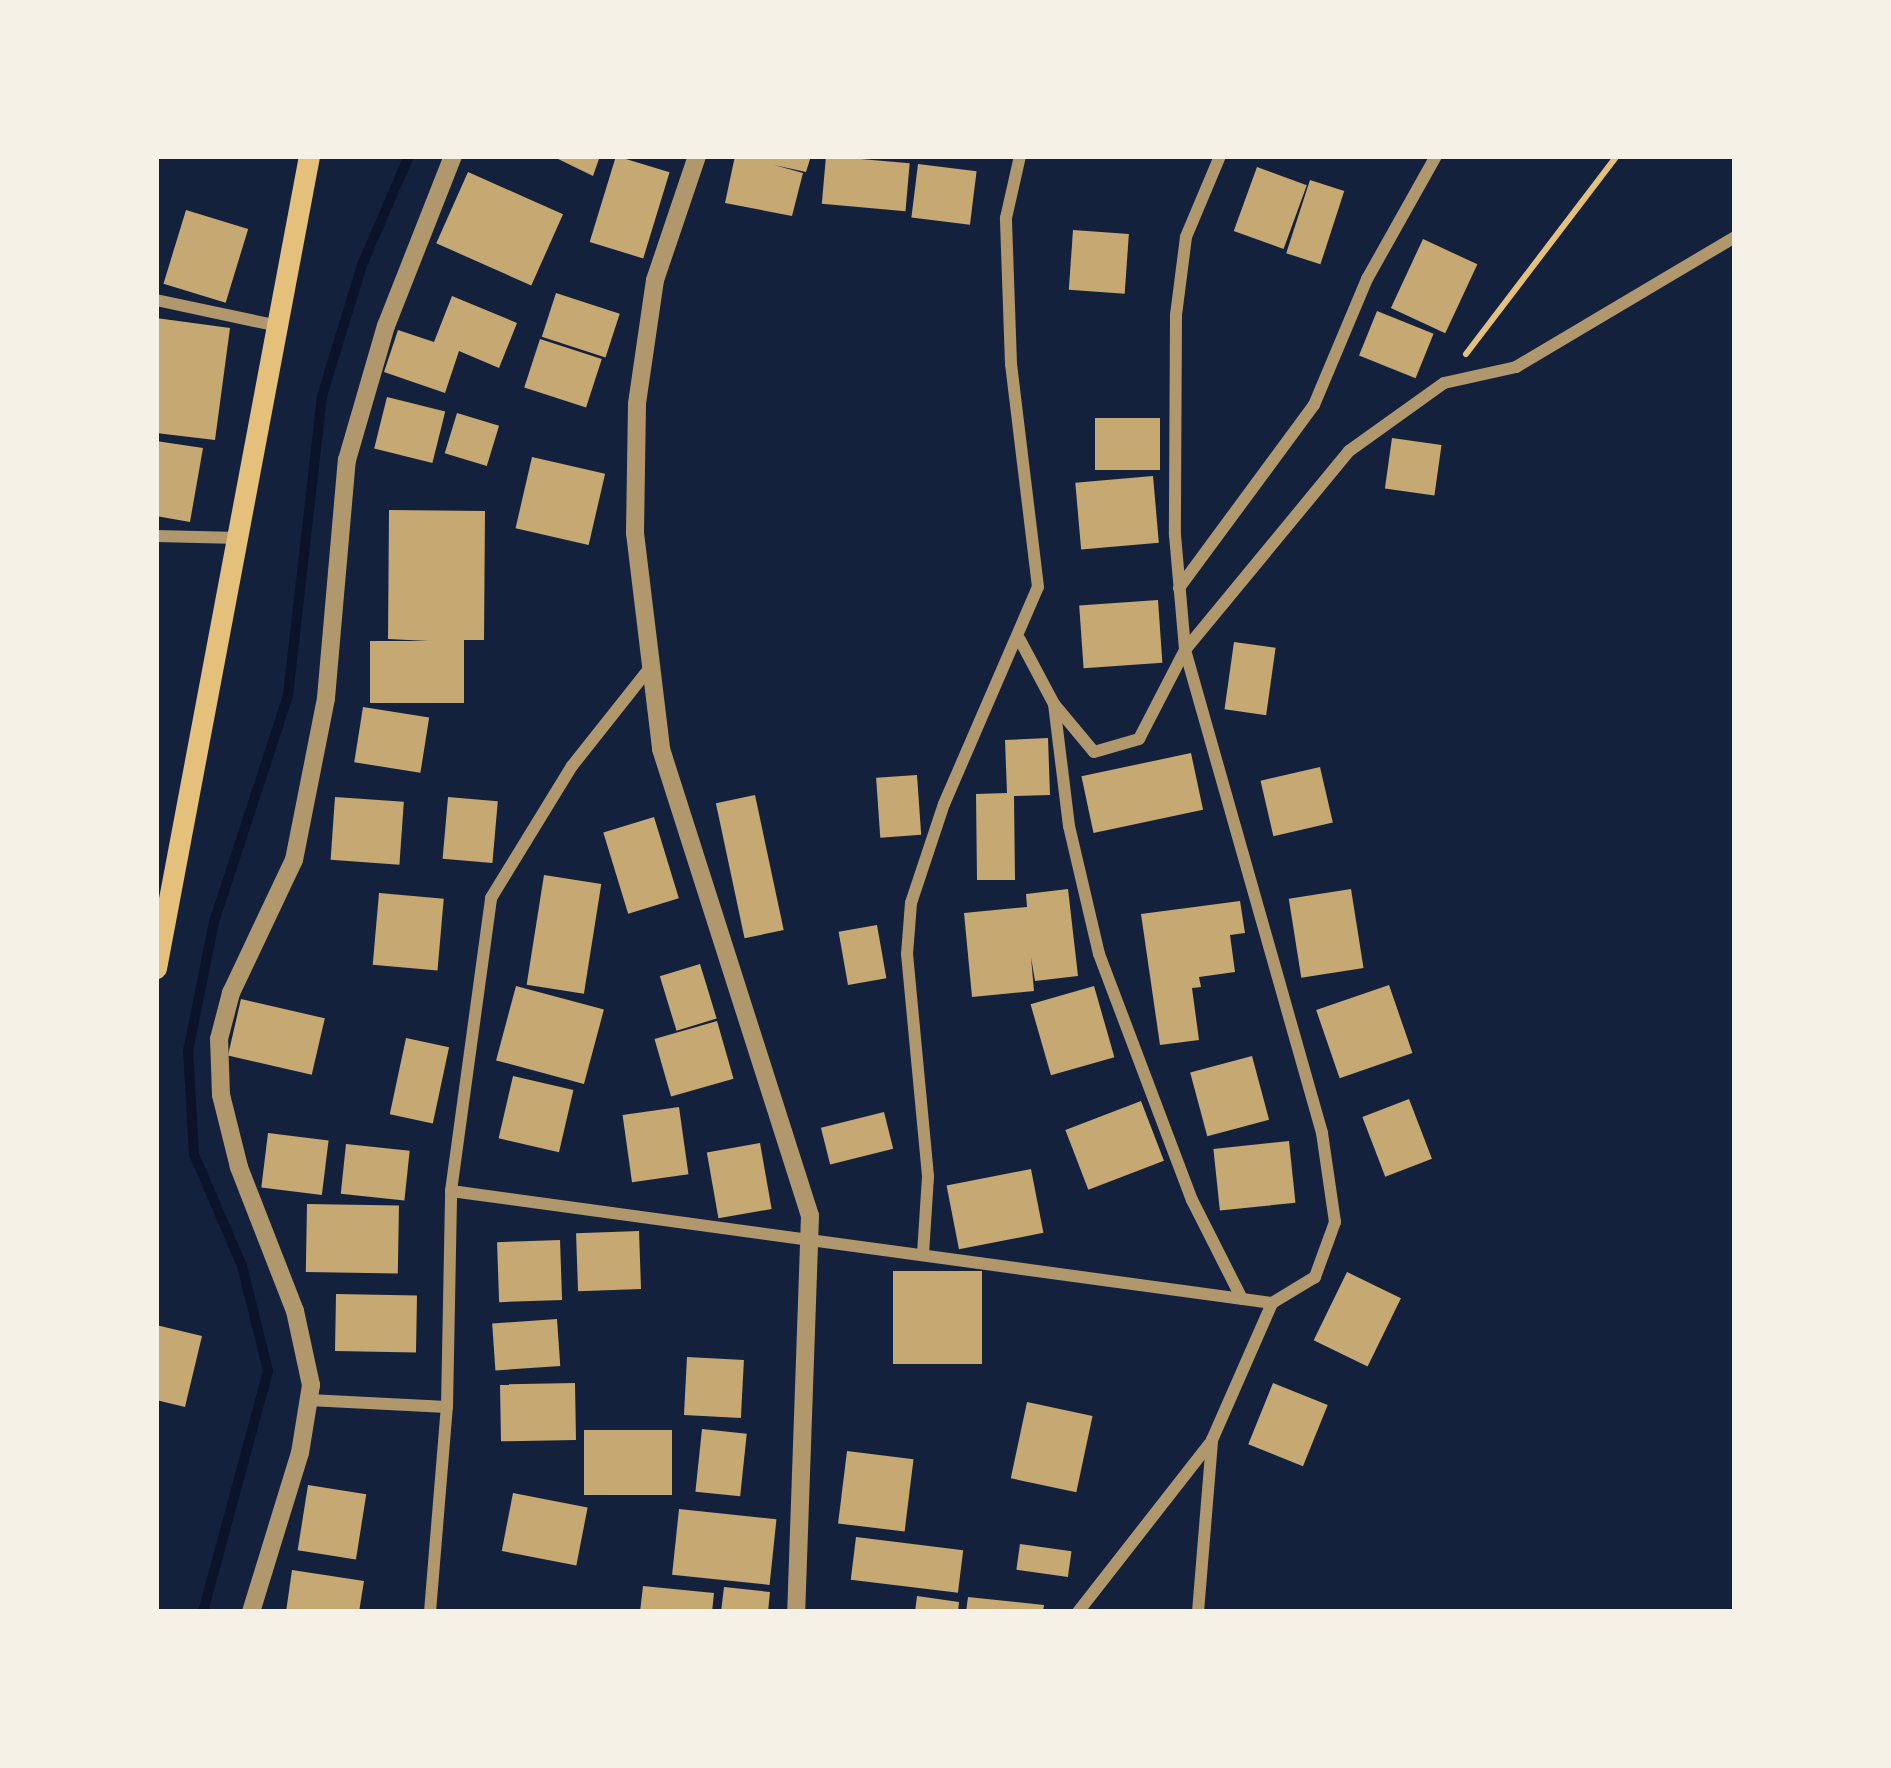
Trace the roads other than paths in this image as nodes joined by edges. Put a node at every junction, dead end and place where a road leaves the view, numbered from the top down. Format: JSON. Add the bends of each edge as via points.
{"nodes":[{"id":1,"x":309,"y":156,"type":"edge"},
{"id":2,"x":453,"y":156,"type":"edge"},
{"id":3,"x":697,"y":156,"type":"edge"},
{"id":4,"x":1020,"y":156,"type":"edge"},
{"id":5,"x":1220,"y":156,"type":"edge"},
{"id":6,"x":1436,"y":156,"type":"edge"},
{"id":7,"x":1735,"y":237,"type":"edge"},
{"id":8,"x":156,"y":300,"type":"edge"},
{"id":9,"x":274,"y":325,"type":"junction"},
{"id":10,"x":156,"y":536,"type":"edge"},
{"id":11,"x":241,"y":538,"type":"junction"},
{"id":12,"x":1179,"y":588,"type":"junction"},
{"id":13,"x":1020,"y":640,"type":"junction"},
{"id":14,"x":1185,"y":650,"type":"junction"},
{"id":15,"x":648,"y":670,"type":"junction"},
{"id":16,"x":1054,"y":704,"type":"junction"},
{"id":17,"x":156,"y":968,"type":"edge"},
{"id":18,"x":451,"y":1191,"type":"junction"},
{"id":19,"x":812,"y":1241,"type":"junction"},
{"id":20,"x":922,"y":1254,"type":"junction"},
{"id":21,"x":1242,"y":1299,"type":"junction"},
{"id":22,"x":1273,"y":1304,"type":"junction"},
{"id":23,"x":309,"y":1400,"type":"junction"},
{"id":24,"x":447,"y":1407,"type":"junction"},
{"id":25,"x":1212,"y":1440,"type":"junction"},
{"id":26,"x":251,"y":1612,"type":"edge"},
{"id":27,"x":430,"y":1612,"type":"edge"},
{"id":28,"x":796,"y":1612,"type":"edge"},
{"id":29,"x":1078,"y":1612,"type":"edge"},
{"id":30,"x":1198,"y":1612,"type":"edge"}],
"edges":[{"from":1,"to":9,"type":"main road"},
{"from":2,"to":23,"type":"street","via":[[386,326],[347,460],[326,698],[294,860],[231,993],[219,1039],[221,1095],[239,1167],[296,1311]]},
{"from":3,"to":15,"type":"street","via":[[655,280],[637,404],[635,532]]},
{"from":4,"to":13,"type":"street","via":[[1006,218],[1011,364],[1038,587]]},
{"from":5,"to":12,"type":"street","via":[[1195,208],[1180,270],[1173,401]]},
{"from":6,"to":12,"type":"street","via":[[1367,279],[1314,404]]},
{"from":7,"to":14,"type":"street","via":[[1516,367],[1444,383],[1349,451]]},
{"from":8,"to":9,"type":"street"},
{"from":9,"to":11,"type":"main road"},
{"from":10,"to":11,"type":"street"},
{"from":11,"to":17,"type":"main road"},
{"from":12,"to":14,"type":"street"},
{"from":13,"to":16,"type":"street"},
{"from":13,"to":20,"type":"street","via":[[944,804],[911,903],[907,954],[928,1176]]},
{"from":14,"to":16,"type":"street","via":[[1139,739],[1094,752]]},
{"from":14,"to":22,"type":"street","via":[[1332,1180],[1329,1253],[1301,1290]]},
{"from":15,"to":18,"type":"street","via":[[572,766],[491,898]]},
{"from":15,"to":19,"type":"street","via":[[673,795],[792,1142]]},
{"from":16,"to":21,"type":"street","via":[[1069,826],[1099,954],[1192,1200]]},
{"from":18,"to":19,"type":"street"},
{"from":18,"to":24,"type":"street"},
{"from":19,"to":20,"type":"street"},
{"from":19,"to":28,"type":"street"},
{"from":20,"to":21,"type":"street"},
{"from":21,"to":22,"type":"street"},
{"from":22,"to":25,"type":"street"},
{"from":23,"to":24,"type":"street"},
{"from":23,"to":26,"type":"street"},
{"from":24,"to":27,"type":"street"},
{"from":25,"to":29,"type":"street"},
{"from":25,"to":30,"type":"street"}]}
